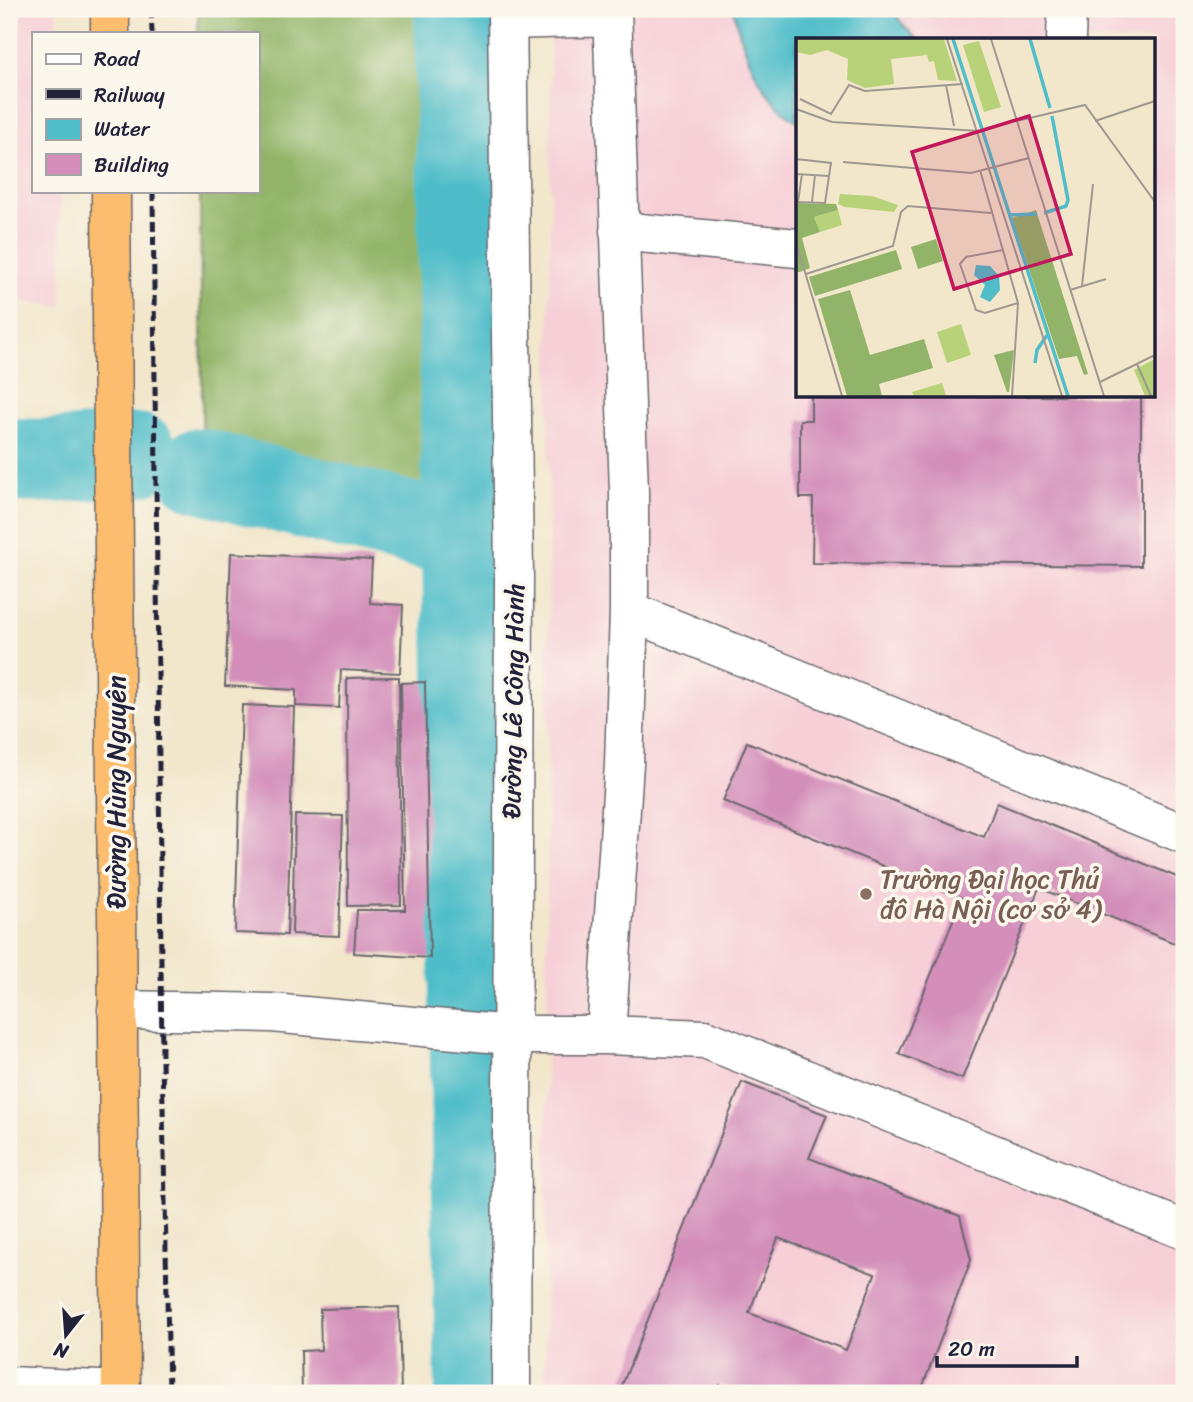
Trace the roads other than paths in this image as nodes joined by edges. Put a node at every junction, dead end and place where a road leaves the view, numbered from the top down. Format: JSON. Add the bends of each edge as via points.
{"nodes":[{"id":1,"x":110,"y":9,"type":"edge"},
{"id":2,"x":1067,"y":9,"type":"edge"},
{"id":3,"x":612,"y":13,"type":"edge"},
{"id":4,"x":507,"y":15,"type":"edge"},
{"id":5,"x":110,"y":32,"type":"edge"},
{"id":6,"x":1066,"y":38,"type":"edge"},
{"id":7,"x":111,"y":192,"type":"edge"},
{"id":8,"x":619,"y":230,"type":"junction"},
{"id":9,"x":796,"y":248,"type":"edge"},
{"id":10,"x":629,"y":611,"type":"junction"},
{"id":11,"x":1184,"y":834,"type":"edge"},
{"id":12,"x":117,"y":1010,"type":"junction"},
{"id":13,"x":498,"y":1034,"type":"junction"},
{"id":14,"x":606,"y":1035,"type":"junction"},
{"id":15,"x":1184,"y":1230,"type":"edge"},
{"id":16,"x":9,"y":1386,"type":"edge"},
{"id":17,"x":121,"y":1392,"type":"edge"},
{"id":18,"x":511,"y":1393,"type":"edge"}],
"edges":[{"from":1,"to":5,"type":"highway"},
{"from":2,"to":6,"type":"street"},
{"from":3,"to":4,"type":"street"},
{"from":3,"to":8,"type":"street"},
{"from":4,"to":13,"type":"street","name":"Đường Lê Công Hành","via":[[514,563]]},
{"from":7,"to":12,"type":"highway","name":"Đường Hùng Nguyên"},
{"from":8,"to":9,"type":"street"},
{"from":8,"to":10,"type":"street"},
{"from":10,"to":11,"type":"street"},
{"from":10,"to":14,"type":"street"},
{"from":12,"to":13,"type":"street","via":[[272,1013]]},
{"from":12,"to":17,"type":"highway","name":"Đường Hùng Nguyên"},
{"from":13,"to":14,"type":"street"},
{"from":13,"to":18,"type":"street","name":"Đường Lê Công Hành","via":[[513,1112]]},
{"from":14,"to":15,"type":"street","via":[[705,1039]]},
{"from":16,"to":17,"type":"street"}]}
